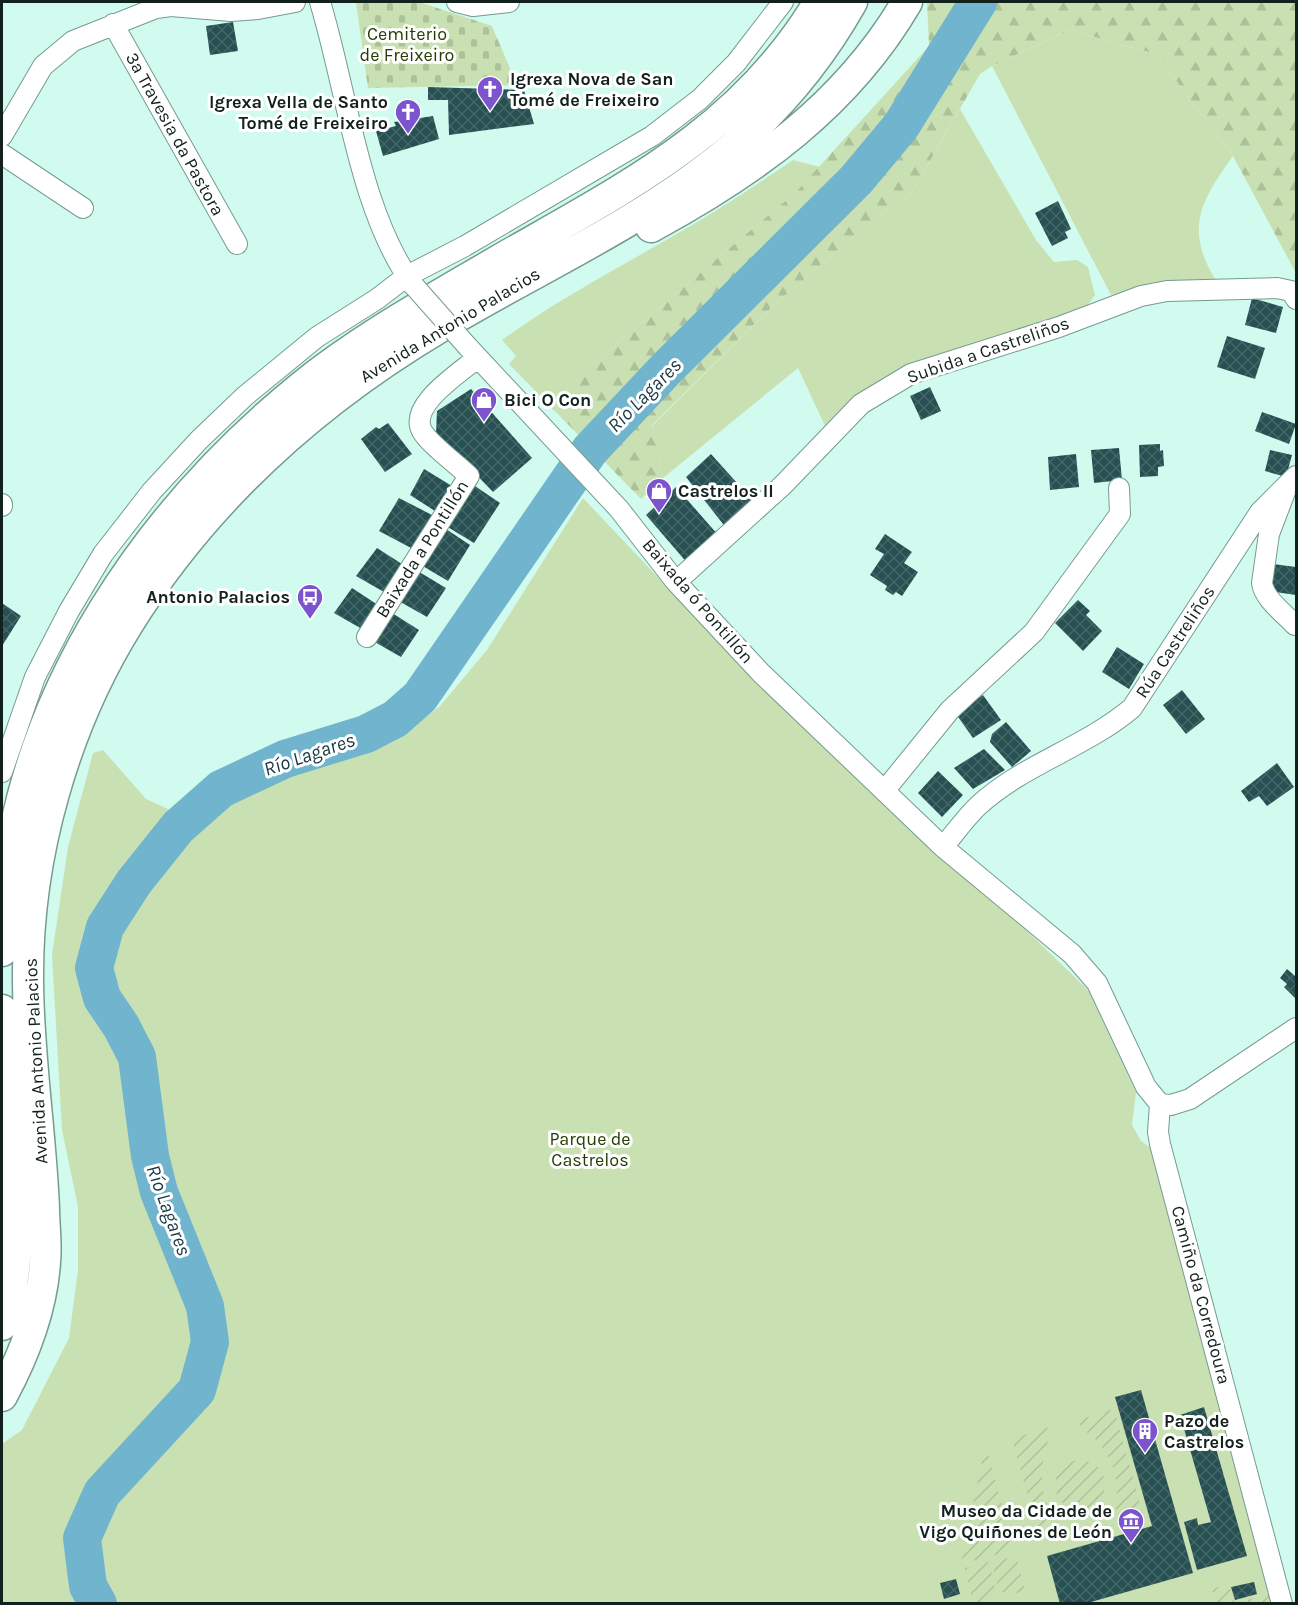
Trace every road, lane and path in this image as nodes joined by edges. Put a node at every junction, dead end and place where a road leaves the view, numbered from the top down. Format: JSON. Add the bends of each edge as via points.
{"nodes":[{"id":1,"x":295,"y":2,"type":"edge"},
{"id":2,"x":320,"y":2,"type":"edge"},
{"id":3,"x":457,"y":2,"type":"edge"},
{"id":4,"x":509,"y":2,"type":"edge"},
{"id":5,"x":783,"y":2,"type":"edge"},
{"id":6,"x":819,"y":2,"type":"edge"},
{"id":7,"x":852,"y":2,"type":"edge"},
{"id":8,"x":907,"y":2,"type":"edge"},
{"id":9,"x":113,"y":24,"type":"junction"},
{"id":10,"x":2,"y":136,"type":"edge"},
{"id":11,"x":2,"y":154,"type":"edge"},
{"id":12,"x":83,"y":208,"type":"dead end"},
{"id":13,"x":237,"y":244,"type":"dead end"},
{"id":14,"x":545,"y":267,"type":"junction"},
{"id":15,"x":411,"y":281,"type":"junction"},
{"id":16,"x":1296,"y":299,"type":"edge"},
{"id":17,"x":472,"y":353,"type":"junction"},
{"id":18,"x":1296,"y":474,"type":"edge"},
{"id":19,"x":1119,"y":488,"type":"dead end"},
{"id":20,"x":676,"y":582,"type":"junction"},
{"id":21,"x":1295,"y":625,"type":"dead end"},
{"id":22,"x":367,"y":637,"type":"dead end"},
{"id":23,"x":2,"y":767,"type":"edge"},
{"id":24,"x":885,"y":790,"type":"junction"},
{"id":25,"x":943,"y":847,"type":"junction"},
{"id":26,"x":2,"y":951,"type":"edge"},
{"id":27,"x":2,"y":1010,"type":"edge"},
{"id":28,"x":1296,"y":1028,"type":"edge"},
{"id":29,"x":1160,"y":1104,"type":"junction"},
{"id":30,"x":8,"y":1160,"type":"edge"},
{"id":31,"x":2,"y":1325,"type":"edge"},
{"id":32,"x":2,"y":1396,"type":"edge"},
{"id":33,"x":1286,"y":1593,"type":"edge"}],
"edges":[{"from":1,"to":9,"type":"street","via":[[231,11],[171,6]]},
{"from":2,"to":15,"type":"street","name":"Baixada ó Pontillón","via":[[370,195],[386,241]]},
{"from":3,"to":4,"type":"street","via":[[473,6]]},
{"from":5,"to":15,"type":"street","via":[[736,63],[700,99],[652,135]]},
{"from":6,"to":26,"type":"main road","name":"Avenida Antonio Palacios","via":[[766,75],[711,129],[634,182],[425,303],[342,357],[263,420],[186,498],[148,544],[104,609],[67,676],[51,715],[15,835],[6,884]]},
{"from":7,"to":14,"type":"main road","name":"Avenida Antonio Palacios","via":[[794,87],[742,140],[658,202]]},
{"from":8,"to":14,"type":"main road","via":[[850,82],[790,140],[713,193],[615,246]]},
{"from":9,"to":10,"type":"street","via":[[73,41],[43,66]]},
{"from":9,"to":13,"type":"street","name":"3ª Travesia da Pastora"},
{"from":11,"to":12,"type":"street"},
{"from":14,"to":32,"type":"main road","name":"Avenida Antonio Palacios","via":[[396,355],[282,441],[213,508],[174,556],[127,626],[94,687],[60,775],[34,888],[27,978],[43,1180],[45,1262],[36,1317],[20,1362]]},
{"from":15,"to":17,"type":"street","name":"Baixada ó Pontillón","bridge":true},
{"from":15,"to":23,"type":"street","via":[[317,337],[245,396],[152,491],[103,555],[69,611],[35,678]]},
{"from":16,"to":20,"type":"street","name":"Subida a Castreliños","via":[[1291,291],[1277,288],[1167,291],[1141,296],[1059,327],[911,374],[861,404],[783,485]]},
{"from":17,"to":20,"type":"street","name":"Baixada ó Pontillón","via":[[613,502]]},
{"from":17,"to":22,"type":"street","name":"Baixada a Pontillón","via":[[423,405],[419,417],[423,431],[469,476]]},
{"from":18,"to":21,"type":"street","via":[[1275,516],[1262,583],[1270,600]]},
{"from":18,"to":25,"type":"street","name":"Rúa Castreliños","via":[[1260,512],[1132,708],[1114,723],[1000,789],[980,804]]},
{"from":19,"to":24,"type":"street","via":[[1120,514],[1034,632],[950,710]]},
{"from":20,"to":24,"type":"street","name":"Baixada ó Pontillón","via":[[761,673]]},
{"from":24,"to":25,"type":"street","name":"Baixada ó Pontillón"},
{"from":25,"to":29,"type":"street","name":"Baixada ó Pontillón","via":[[1072,954],[1097,983],[1146,1087]]},
{"from":27,"to":30,"type":"main road","name":"Avenida Antonio Palacios"},
{"from":28,"to":29,"type":"street","via":[[1190,1100]]},
{"from":29,"to":33,"type":"street","name":"Camiño da Corredoura","via":[[1160,1144]]},
{"from":30,"to":31,"type":"main road","name":"Avenida Antonio Palacios","via":[[14,1264]]}]}
